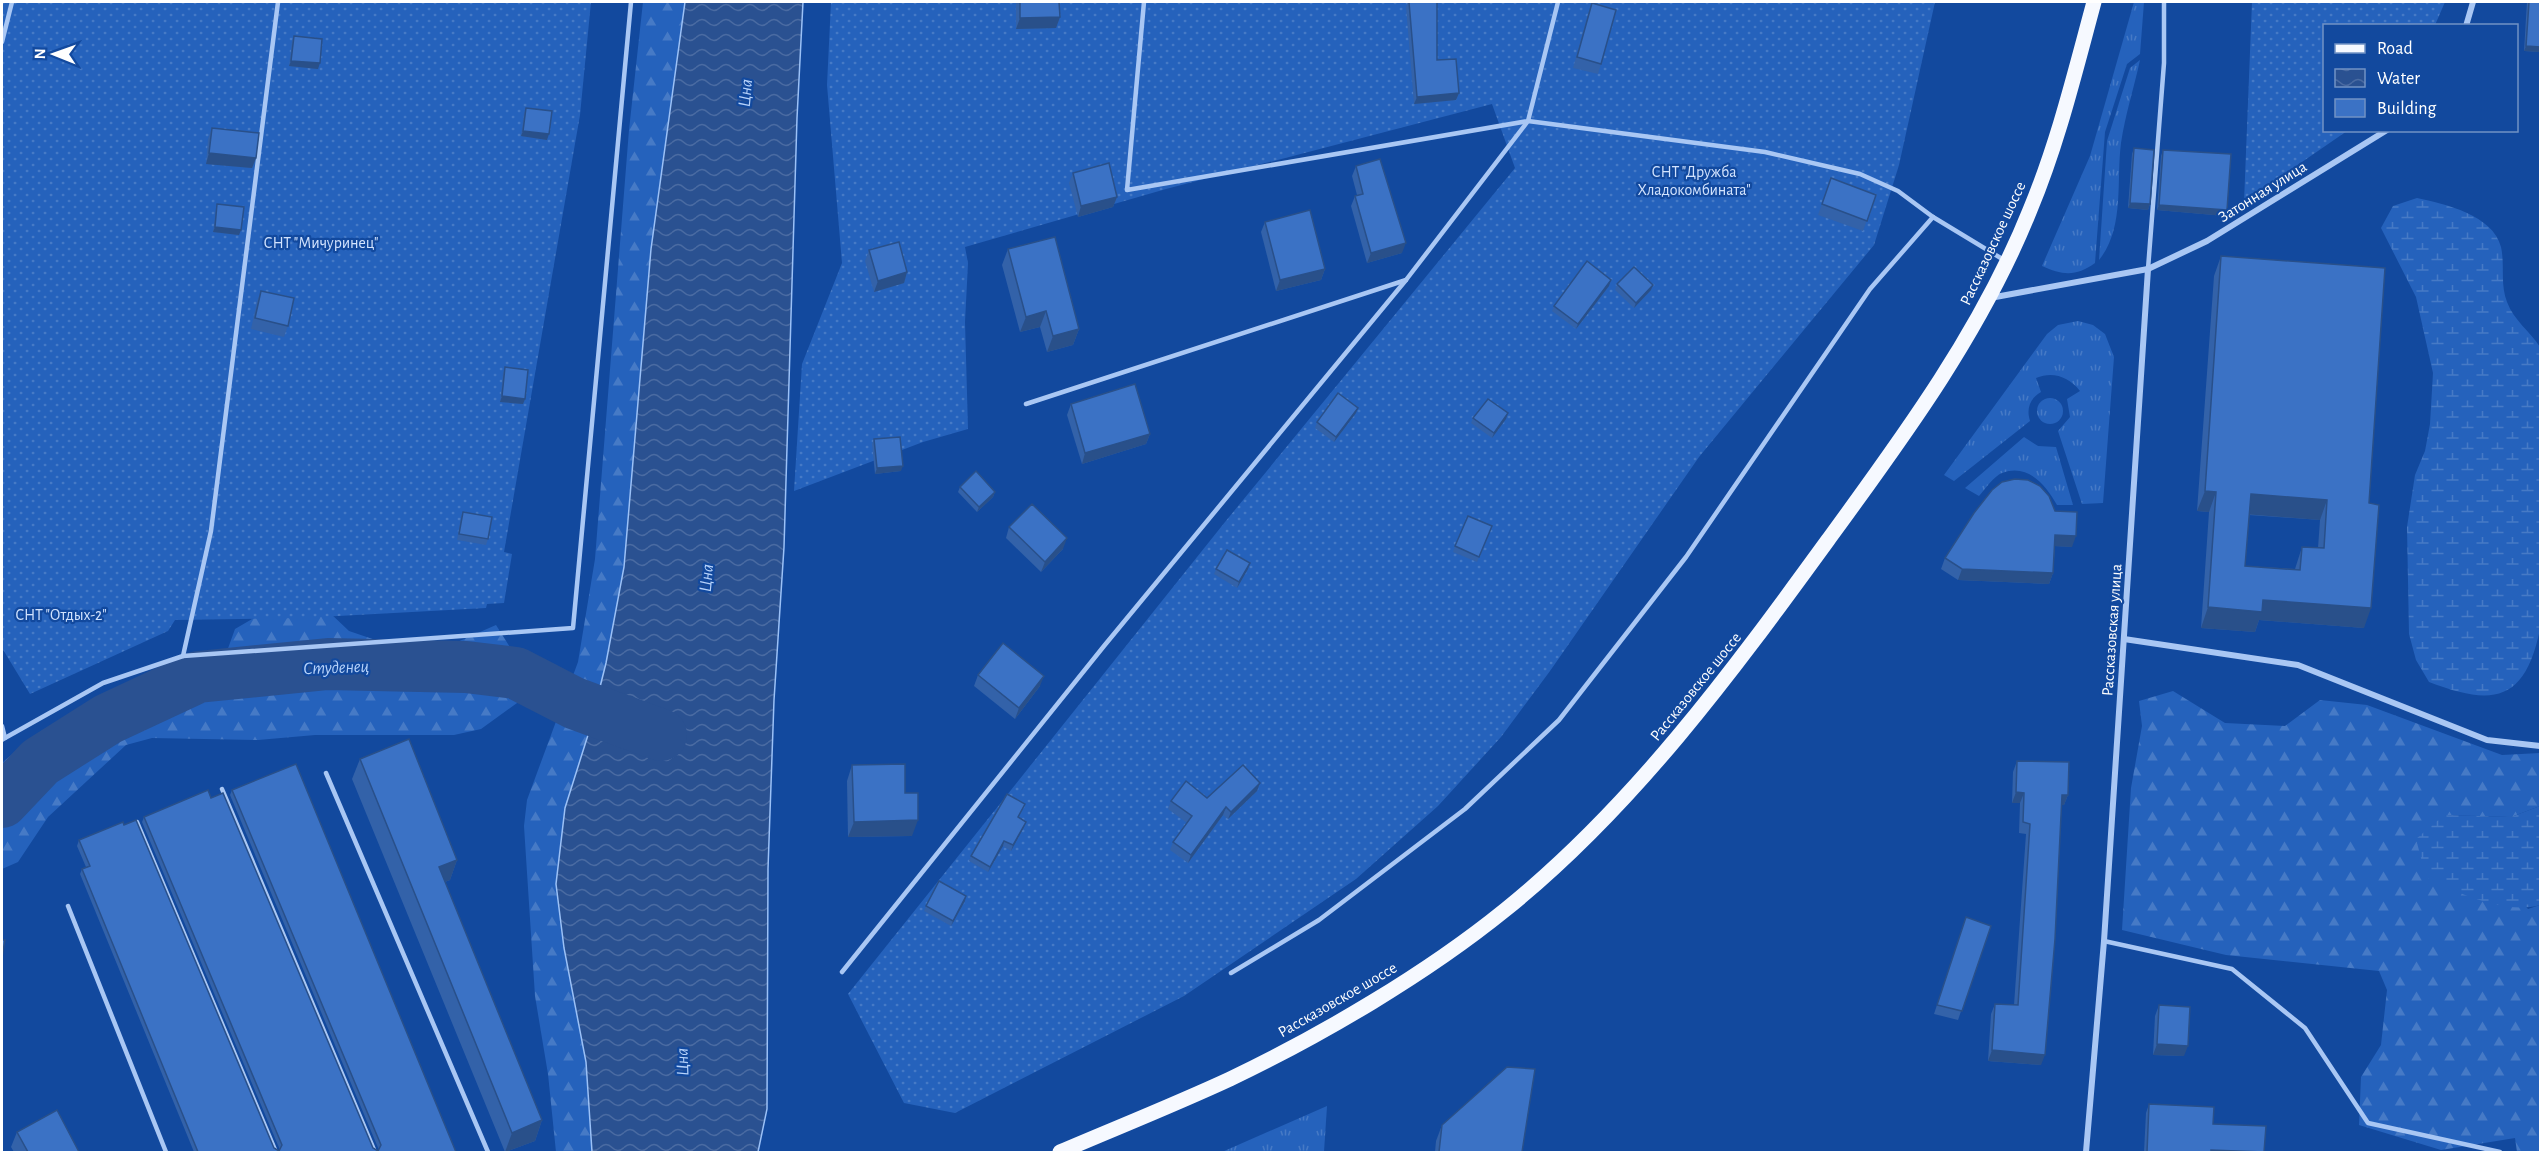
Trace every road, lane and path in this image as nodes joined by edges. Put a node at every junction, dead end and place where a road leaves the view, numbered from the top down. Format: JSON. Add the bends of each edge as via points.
{"nodes":[{"id":1,"x":12,"y":2,"type":"edge"},
{"id":2,"x":278,"y":2,"type":"edge"},
{"id":3,"x":631,"y":2,"type":"edge"},
{"id":4,"x":1144,"y":2,"type":"edge"},
{"id":5,"x":1558,"y":2,"type":"edge"},
{"id":6,"x":2094,"y":2,"type":"edge"},
{"id":7,"x":2164,"y":2,"type":"edge"},
{"id":8,"x":2473,"y":2,"type":"edge"},
{"id":9,"x":2467,"y":24,"type":"edge"},
{"id":10,"x":2,"y":42,"type":"edge"},
{"id":11,"x":1528,"y":121,"type":"junction"},
{"id":12,"x":2384,"y":132,"type":"edge"},
{"id":13,"x":1933,"y":217,"type":"junction"},
{"id":14,"x":2006,"y":262,"type":"junction"},
{"id":15,"x":2148,"y":269,"type":"junction"},
{"id":16,"x":1406,"y":280,"type":"junction"},
{"id":17,"x":1990,"y":298,"type":"junction"},
{"id":18,"x":1026,"y":404,"type":"dead end"},
{"id":19,"x":2124,"y":639,"type":"junction"},
{"id":20,"x":183,"y":656,"type":"junction"},
{"id":21,"x":2,"y":726,"type":"edge"},
{"id":22,"x":3,"y":739,"type":"edge"},
{"id":23,"x":2541,"y":747,"type":"edge"},
{"id":24,"x":326,"y":773,"type":"dead end"},
{"id":25,"x":222,"y":789,"type":"dead end"},
{"id":26,"x":137,"y":822,"type":"edge"},
{"id":27,"x":68,"y":906,"type":"dead end"},
{"id":28,"x":2104,"y":941,"type":"junction"},
{"id":29,"x":842,"y":972,"type":"dead end"},
{"id":30,"x":1231,"y":973,"type":"dead end"},
{"id":31,"x":166,"y":1152,"type":"edge"},
{"id":32,"x":276,"y":1152,"type":"edge"},
{"id":33,"x":375,"y":1152,"type":"edge"},
{"id":34,"x":488,"y":1152,"type":"edge"},
{"id":35,"x":1060,"y":1152,"type":"edge"},
{"id":36,"x":2086,"y":1152,"type":"edge"},
{"id":37,"x":2500,"y":1152,"type":"edge"}],
"edges":[{"from":1,"to":10,"type":"lane"},
{"from":2,"to":20,"type":"lane","via":[[211,531]]},
{"from":3,"to":20,"type":"lane","via":[[573,628]]},
{"from":4,"to":11,"type":"lane","via":[[1127,190]]},
{"from":5,"to":11,"type":"lane"},
{"from":6,"to":14,"type":"main road","name":"Рассказовское шоссе","via":[[2059,131],[2030,211]]},
{"from":7,"to":15,"type":"lane","via":[[2164,63]]},
{"from":8,"to":9,"type":"street"},
{"from":11,"to":13,"type":"lane","via":[[1776,154],[1860,174],[1898,191]]},
{"from":11,"to":16,"type":"lane"},
{"from":12,"to":15,"type":"street","name":"Затонная улица","via":[[2207,241]]},
{"from":13,"to":14,"type":"lane"},
{"from":13,"to":30,"type":"lane","via":[[1870,289],[1686,557],[1559,720],[1465,809],[1319,920]]},
{"from":14,"to":17,"type":"main road","name":"Рассказовское шоссе"},
{"from":15,"to":17,"type":"street"},
{"from":15,"to":19,"type":"street","name":"Рассказовская улица"},
{"from":16,"to":18,"type":"lane"},
{"from":16,"to":29,"type":"lane"},
{"from":17,"to":35,"type":"main road","name":"Рассказовское шоссе","via":[[1903,437],[1758,638],[1625,799],[1572,853],[1504,911],[1413,976],[1342,1019],[1232,1078]]},
{"from":19,"to":23,"type":"street","via":[[2298,665],[2487,740]]},
{"from":19,"to":28,"type":"street","name":"Рассказовская улица"},
{"from":20,"to":22,"type":"lane","via":[[103,683]]},
{"from":21,"to":22,"type":"lane"},
{"from":24,"to":34,"type":"lane"},
{"from":25,"to":33,"type":"lane"},
{"from":26,"to":32,"type":"lane"},
{"from":27,"to":31,"type":"lane"},
{"from":28,"to":36,"type":"street","name":"Рассказовская улица"},
{"from":28,"to":37,"type":"lane","via":[[2232,969],[2305,1028],[2368,1123]]}]}
